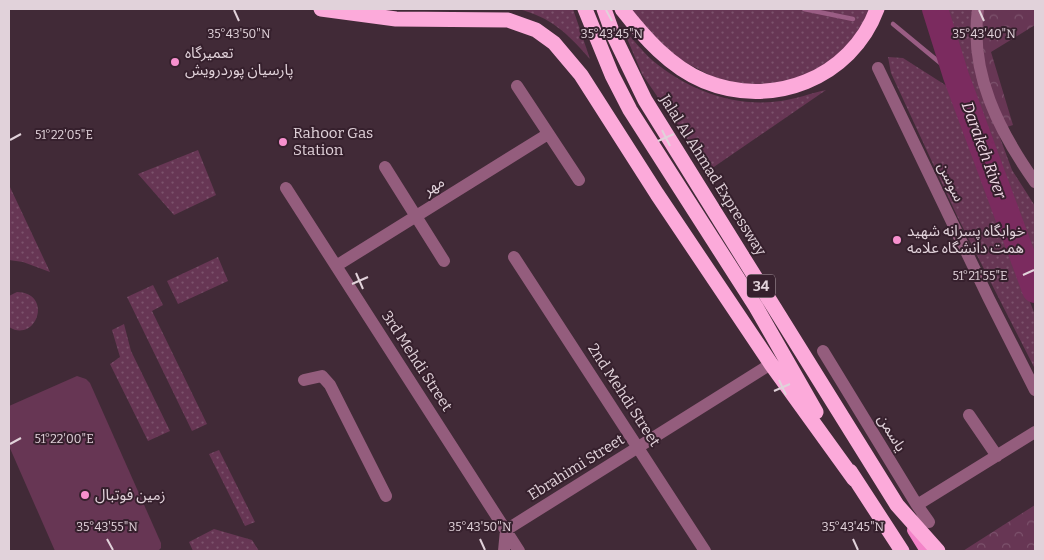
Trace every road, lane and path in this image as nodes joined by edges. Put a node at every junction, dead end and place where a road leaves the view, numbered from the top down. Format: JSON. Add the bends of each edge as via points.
{"nodes":[{"id":1,"x":321,"y":9,"type":"edge"},
{"id":2,"x":585,"y":9,"type":"edge"},
{"id":3,"x":604,"y":9,"type":"edge"},
{"id":4,"x":622,"y":9,"type":"edge"},
{"id":5,"x":877,"y":9,"type":"edge"},
{"id":6,"x":978,"y":9,"type":"edge"},
{"id":7,"x":878,"y":68,"type":"dead end"},
{"id":8,"x":517,"y":86,"type":"dead end"},
{"id":9,"x":548,"y":134,"type":"junction"},
{"id":10,"x":385,"y":167,"type":"dead end"},
{"id":11,"x":579,"y":180,"type":"dead end"},
{"id":12,"x":1035,"y":182,"type":"edge"},
{"id":13,"x":286,"y":188,"type":"dead end"},
{"id":14,"x":416,"y":216,"type":"junction"},
{"id":15,"x":514,"y":257,"type":"dead end"},
{"id":16,"x":444,"y":261,"type":"dead end"},
{"id":17,"x":336,"y":266,"type":"junction"},
{"id":18,"x":823,"y":350,"type":"dead end"},
{"id":19,"x":766,"y":368,"type":"dead end"},
{"id":20,"x":304,"y":380,"type":"dead end"},
{"id":21,"x":1035,"y":390,"type":"edge"},
{"id":22,"x":969,"y":415,"type":"dead end"},
{"id":23,"x":1035,"y":432,"type":"edge"},
{"id":24,"x":638,"y":447,"type":"junction"},
{"id":25,"x":997,"y":456,"type":"junction"},
{"id":26,"x":854,"y":479,"type":"junction"},
{"id":27,"x":386,"y":496,"type":"dead end"},
{"id":28,"x":898,"y":505,"type":"junction"},
{"id":29,"x":506,"y":530,"type":"junction"},
{"id":30,"x":504,"y":551,"type":"edge"},
{"id":31,"x":519,"y":551,"type":"edge"},
{"id":32,"x":705,"y":551,"type":"edge"},
{"id":33,"x":902,"y":551,"type":"edge"},
{"id":34,"x":926,"y":551,"type":"edge"},
{"id":35,"x":938,"y":551,"type":"edge"}],
"edges":[{"from":1,"to":26,"type":"highway","via":[[396,19],[508,20],[536,30],[554,43],[581,75],[771,364]]},
{"from":2,"to":26,"type":"highway","number":"34","via":[[630,110],[756,306]]},
{"from":3,"to":28,"type":"highway","name":"Jalal Al Ahmad Expressway","number":"34","via":[[645,100]]},
{"from":4,"to":5,"type":"highway","via":[[654,47],[676,64],[703,80],[729,89],[756,92],[805,83],[827,71],[858,44]]},
{"from":6,"to":12,"type":"street","via":[[976,41],[984,87],[995,114]]},
{"from":7,"to":21,"type":"street","name":"سوسن"},
{"from":8,"to":9,"type":"street"},
{"from":9,"to":11,"type":"street"},
{"from":9,"to":14,"type":"street","name":"مهر"},
{"from":10,"to":14,"type":"street"},
{"from":13,"to":17,"type":"street","name":"3rd Mehdi Street"},
{"from":14,"to":16,"type":"street"},
{"from":14,"to":17,"type":"street","name":"مهر"},
{"from":15,"to":24,"type":"street","name":"2nd Mehdi Street"},
{"from":17,"to":29,"type":"street","name":"3rd Mehdi Street"},
{"from":18,"to":25,"type":"street","name":"یاسمن","via":[[919,509]]},
{"from":19,"to":24,"type":"street","name":"Ebrahimi Street"},
{"from":20,"to":27,"type":"street","via":[[322,376],[330,384]]},
{"from":22,"to":25,"type":"street"},
{"from":23,"to":25,"type":"street"},
{"from":24,"to":29,"type":"street","name":"Ebrahimi Street"},
{"from":24,"to":32,"type":"street","name":"2nd Mehdi Street"},
{"from":26,"to":33,"type":"highway","number":"34"},
{"from":28,"to":34,"type":"main road"},
{"from":28,"to":35,"type":"highway","name":"Jalal Al Ahmad Expressway","number":"34"},
{"from":29,"to":30,"type":"street"},
{"from":29,"to":31,"type":"street","name":"3rd Mehdi Street"}]}
